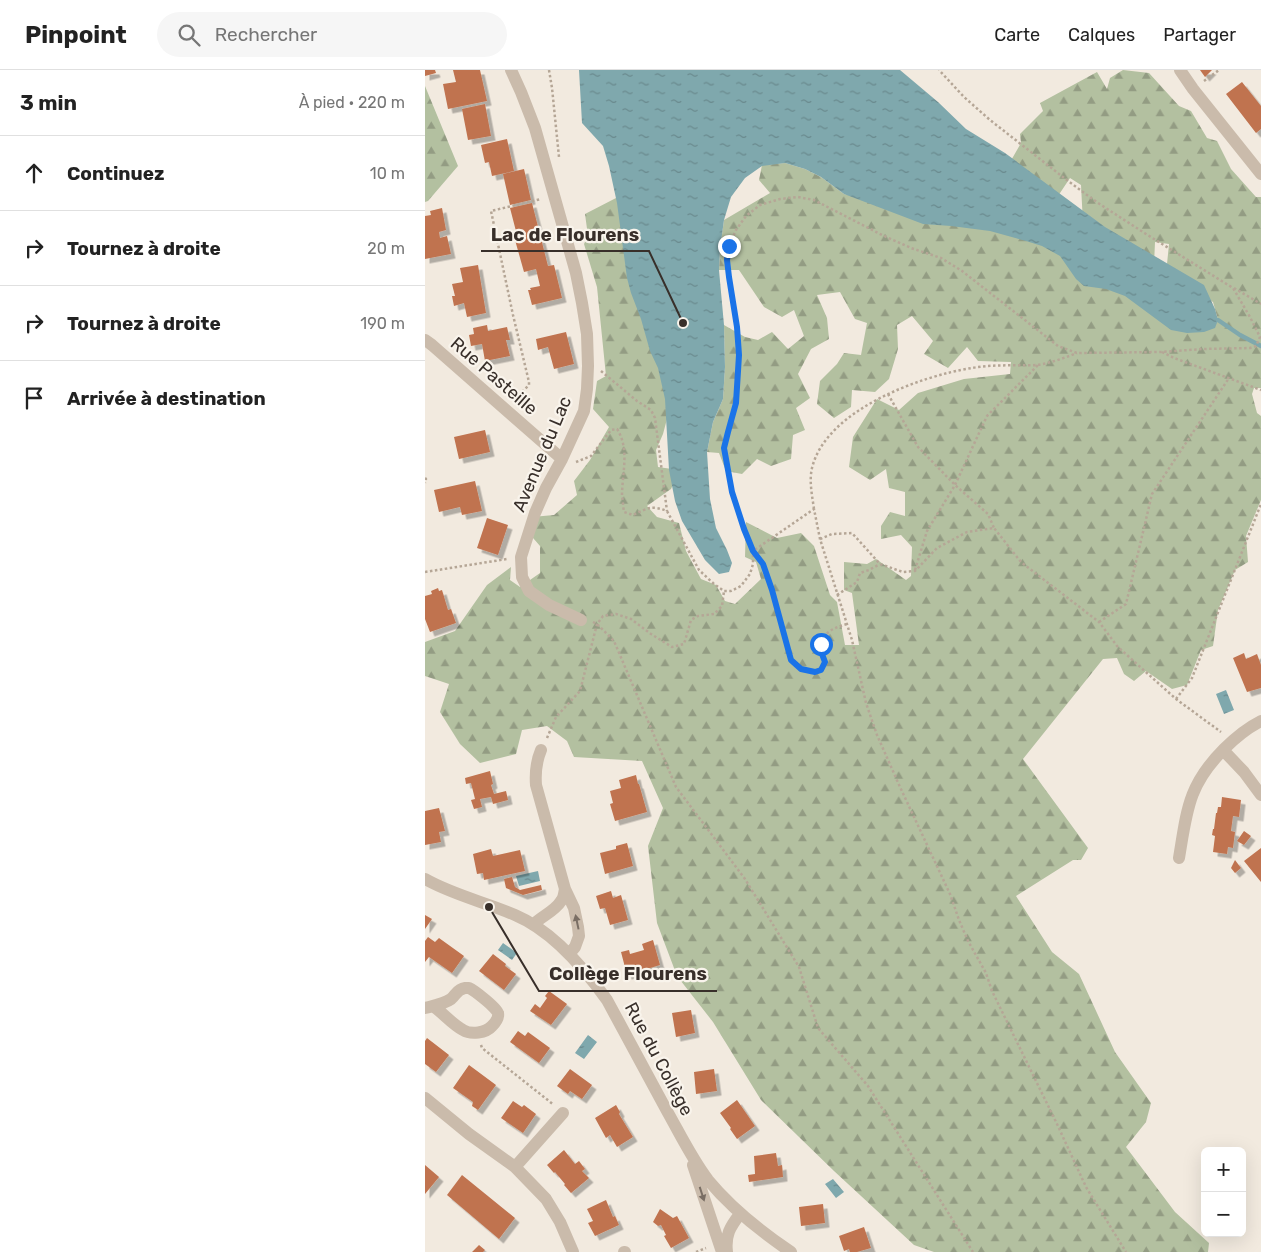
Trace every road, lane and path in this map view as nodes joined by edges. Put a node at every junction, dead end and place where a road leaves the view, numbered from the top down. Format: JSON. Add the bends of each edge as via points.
{"nodes":[{"id":1,"x":511,"y":70,"type":"edge"},
{"id":2,"x":939,"y":70,"type":"edge"},
{"id":3,"x":1180,"y":70,"type":"edge"},
{"id":4,"x":1219,"y":70,"type":"edge"},
{"id":5,"x":1193,"y":90,"type":"junction"},
{"id":6,"x":1261,"y":174,"type":"edge"},
{"id":7,"x":555,"y":195,"type":"junction"},
{"id":8,"x":1233,"y":288,"type":"junction"},
{"id":9,"x":1261,"y":304,"type":"edge"},
{"id":10,"x":425,"y":340,"type":"edge"},
{"id":11,"x":1161,"y":352,"type":"junction"},
{"id":12,"x":1077,"y":353,"type":"junction"},
{"id":13,"x":1039,"y":364,"type":"junction"},
{"id":14,"x":601,"y":371,"type":"dead end"},
{"id":15,"x":1229,"y":378,"type":"junction"},
{"id":16,"x":1261,"y":390,"type":"edge"},
{"id":17,"x":888,"y":394,"type":"junction"},
{"id":18,"x":505,"y":409,"type":"junction"},
{"id":19,"x":561,"y":459,"type":"junction"},
{"id":20,"x":577,"y":462,"type":"dead end"},
{"id":21,"x":425,"y":478,"type":"edge"},
{"id":22,"x":425,"y":483,"type":"edge"},
{"id":23,"x":955,"y":485,"type":"junction"},
{"id":24,"x":1261,"y":504,"type":"edge"},
{"id":25,"x":814,"y":509,"type":"junction"},
{"id":26,"x":667,"y":511,"type":"junction"},
{"id":27,"x":994,"y":528,"type":"junction"},
{"id":28,"x":820,"y":539,"type":"junction"},
{"id":29,"x":753,"y":551,"type":"junction"},
{"id":30,"x":521,"y":557,"type":"junction"},
{"id":31,"x":880,"y":564,"type":"junction"},
{"id":32,"x":915,"y":571,"type":"junction"},
{"id":33,"x":425,"y":572,"type":"edge"},
{"id":34,"x":724,"y":591,"type":"junction"},
{"id":35,"x":837,"y":595,"type":"junction"},
{"id":36,"x":581,"y":620,"type":"joint"},
{"id":37,"x":1099,"y":622,"type":"junction"},
{"id":38,"x":597,"y":624,"type":"junction"},
{"id":39,"x":847,"y":624,"type":"junction"},
{"id":40,"x":1176,"y":699,"type":"junction"},
{"id":41,"x":1261,"y":721,"type":"edge"},
{"id":42,"x":1232,"y":741,"type":"junction"},
{"id":43,"x":541,"y":750,"type":"joint"},
{"id":44,"x":1223,"y":750,"type":"junction"},
{"id":45,"x":1261,"y":795,"type":"edge"},
{"id":46,"x":1179,"y":858,"type":"dead end"},
{"id":47,"x":425,"y":880,"type":"edge"},
{"id":48,"x":565,"y":889,"type":"junction"},
{"id":49,"x":533,"y":924,"type":"junction"},
{"id":50,"x":569,"y":954,"type":"junction"},
{"id":51,"x":429,"y":1007,"type":"edge"},
{"id":52,"x":475,"y":1032,"type":"junction"},
{"id":53,"x":425,"y":1098,"type":"edge"},
{"id":54,"x":563,"y":1113,"type":"joint"},
{"id":55,"x":687,"y":1148,"type":"junction"},
{"id":56,"x":515,"y":1167,"type":"junction"},
{"id":57,"x":726,"y":1200,"type":"junction"},
{"id":58,"x":740,"y":1214,"type":"junction"},
{"id":59,"x":713,"y":1227,"type":"junction"},
{"id":60,"x":573,"y":1252,"type":"edge"},
{"id":61,"x":722,"y":1252,"type":"edge"},
{"id":62,"x":727,"y":1252,"type":"edge"},
{"id":63,"x":791,"y":1252,"type":"edge"},
{"id":64,"x":973,"y":1252,"type":"edge"},
{"id":65,"x":1126,"y":1252,"type":"edge"}],
"edges":[{"from":1,"to":7,"type":"street","name":"Avenue du Lac","via":[[535,128]]},
{"from":2,"to":8,"type":"path","via":[[990,120],[1068,181]]},
{"from":3,"to":5,"type":"street"},
{"from":4,"to":5,"type":"path"},
{"from":5,"to":6,"type":"street"},
{"from":7,"to":18,"type":"path","via":[[491,212],[529,382]]},
{"from":7,"to":19,"type":"street","name":"Avenue du Lac","via":[[583,303],[588,366],[583,411]]},
{"from":8,"to":9,"type":"path"},
{"from":8,"to":11,"type":"path","via":[[1260,337],[1256,346]]},
{"from":10,"to":18,"type":"street","name":"Rue Pasteille"},
{"from":11,"to":12,"type":"path"},
{"from":11,"to":15,"type":"path"},
{"from":12,"to":13,"type":"path"},
{"from":12,"to":29,"type":"path","via":[[1058,346],[941,258],[911,248],[814,200],[798,197],[760,205],[736,230],[727,260],[739,355],[736,403],[724,448],[732,492]]},
{"from":13,"to":17,"type":"path","via":[[974,367],[929,378]]},
{"from":13,"to":23,"type":"path","via":[[987,416]]},
{"from":14,"to":26,"type":"path","via":[[651,410],[655,418]]},
{"from":15,"to":16,"type":"path"},
{"from":15,"to":37,"type":"path","via":[[1152,494],[1126,604]]},
{"from":17,"to":23,"type":"path","via":[[918,447]]},
{"from":17,"to":25,"type":"path","via":[[844,421],[822,444],[812,467]]},
{"from":18,"to":19,"type":"street","name":"Rue Pasteille"},
{"from":19,"to":30,"type":"street","name":"Avenue du Lac","via":[[535,513]]},
{"from":20,"to":26,"type":"path","via":[[591,456],[611,430],[617,429],[622,437],[624,453],[624,512],[633,516],[655,506]]},
{"from":21,"to":22,"type":"path"},
{"from":23,"to":27,"type":"path","via":[[988,514]]},
{"from":23,"to":32,"type":"path","via":[[927,531]]},
{"from":24,"to":40,"type":"path","via":[[1192,678]]},
{"from":25,"to":28,"type":"path"},
{"from":25,"to":29,"type":"path"},
{"from":26,"to":34,"type":"path","via":[[699,570]]},
{"from":27,"to":32,"type":"path","via":[[967,532],[937,548]]},
{"from":27,"to":37,"type":"path","via":[[1021,562]]},
{"from":28,"to":31,"type":"path","via":[[832,534],[852,533]]},
{"from":28,"to":35,"type":"path"},
{"from":29,"to":34,"type":"path","via":[[750,574],[741,586]]},
{"from":29,"to":39,"type":"path","via":[[763,564],[791,660],[801,669],[821,670],[825,662],[821,644],[826,632]]},
{"from":30,"to":33,"type":"path"},
{"from":30,"to":36,"type":"street","name":"Avenue du Lac","via":[[522,577],[529,591]]},
{"from":31,"to":32,"type":"path","via":[[903,572]]},
{"from":31,"to":35,"type":"path","via":[[860,573],[857,582]]},
{"from":34,"to":38,"type":"path","via":[[722,606],[714,614],[691,620],[684,644],[672,647],[631,619],[616,614],[603,616]]},
{"from":35,"to":39,"type":"path"},
{"from":36,"to":38,"type":"path"},
{"from":37,"to":40,"type":"path","via":[[1117,646]]},
{"from":38,"to":43,"type":"path","via":[[581,691],[556,718]]},
{"from":38,"to":64,"type":"path","via":[[614,641],[676,787],[745,879],[799,967],[818,1028],[868,1086]]},
{"from":39,"to":65,"type":"path","via":[[877,735],[950,894],[968,941],[1086,1187]]},
{"from":40,"to":42,"type":"path"},
{"from":41,"to":42,"type":"street"},
{"from":42,"to":44,"type":"street"},
{"from":43,"to":48,"type":"street","via":[[535,772],[536,785]]},
{"from":44,"to":45,"type":"street"},
{"from":44,"to":46,"type":"street","via":[[1210,763],[1192,792]]},
{"from":47,"to":49,"type":"street","name":"Rue du Collège"},
{"from":48,"to":49,"type":"street","via":[[562,900]]},
{"from":50,"to":48,"type":"street","one_way":true,"via":[[579,936],[574,908]]},
{"from":49,"to":50,"type":"street","name":"Rue du Collège"},
{"from":50,"to":55,"type":"street","name":"Rue du Collège","via":[[607,1000]]},
{"from":51,"to":52,"type":"street","via":[[465,1031]]},
{"from":51,"to":52,"type":"street","via":[[444,1003],[459,990],[469,988],[496,1008],[499,1014],[491,1028]]},
{"from":52,"to":54,"type":"path","via":[[483,1048]]},
{"from":53,"to":56,"type":"street"},
{"from":54,"to":56,"type":"street"},
{"from":55,"to":57,"type":"street","name":"Rue du Collège"},
{"from":55,"to":59,"type":"street","one_way":true},
{"from":56,"to":60,"type":"street","via":[[546,1199]]},
{"from":57,"to":58,"type":"street","name":"Rue du Collège"},
{"from":57,"to":59,"type":"street","via":[[716,1212]]},
{"from":58,"to":62,"type":"street","via":[[729,1229]]},
{"from":58,"to":63,"type":"street","name":"Rue du Collège"},
{"from":59,"to":61,"type":"street"}]}
